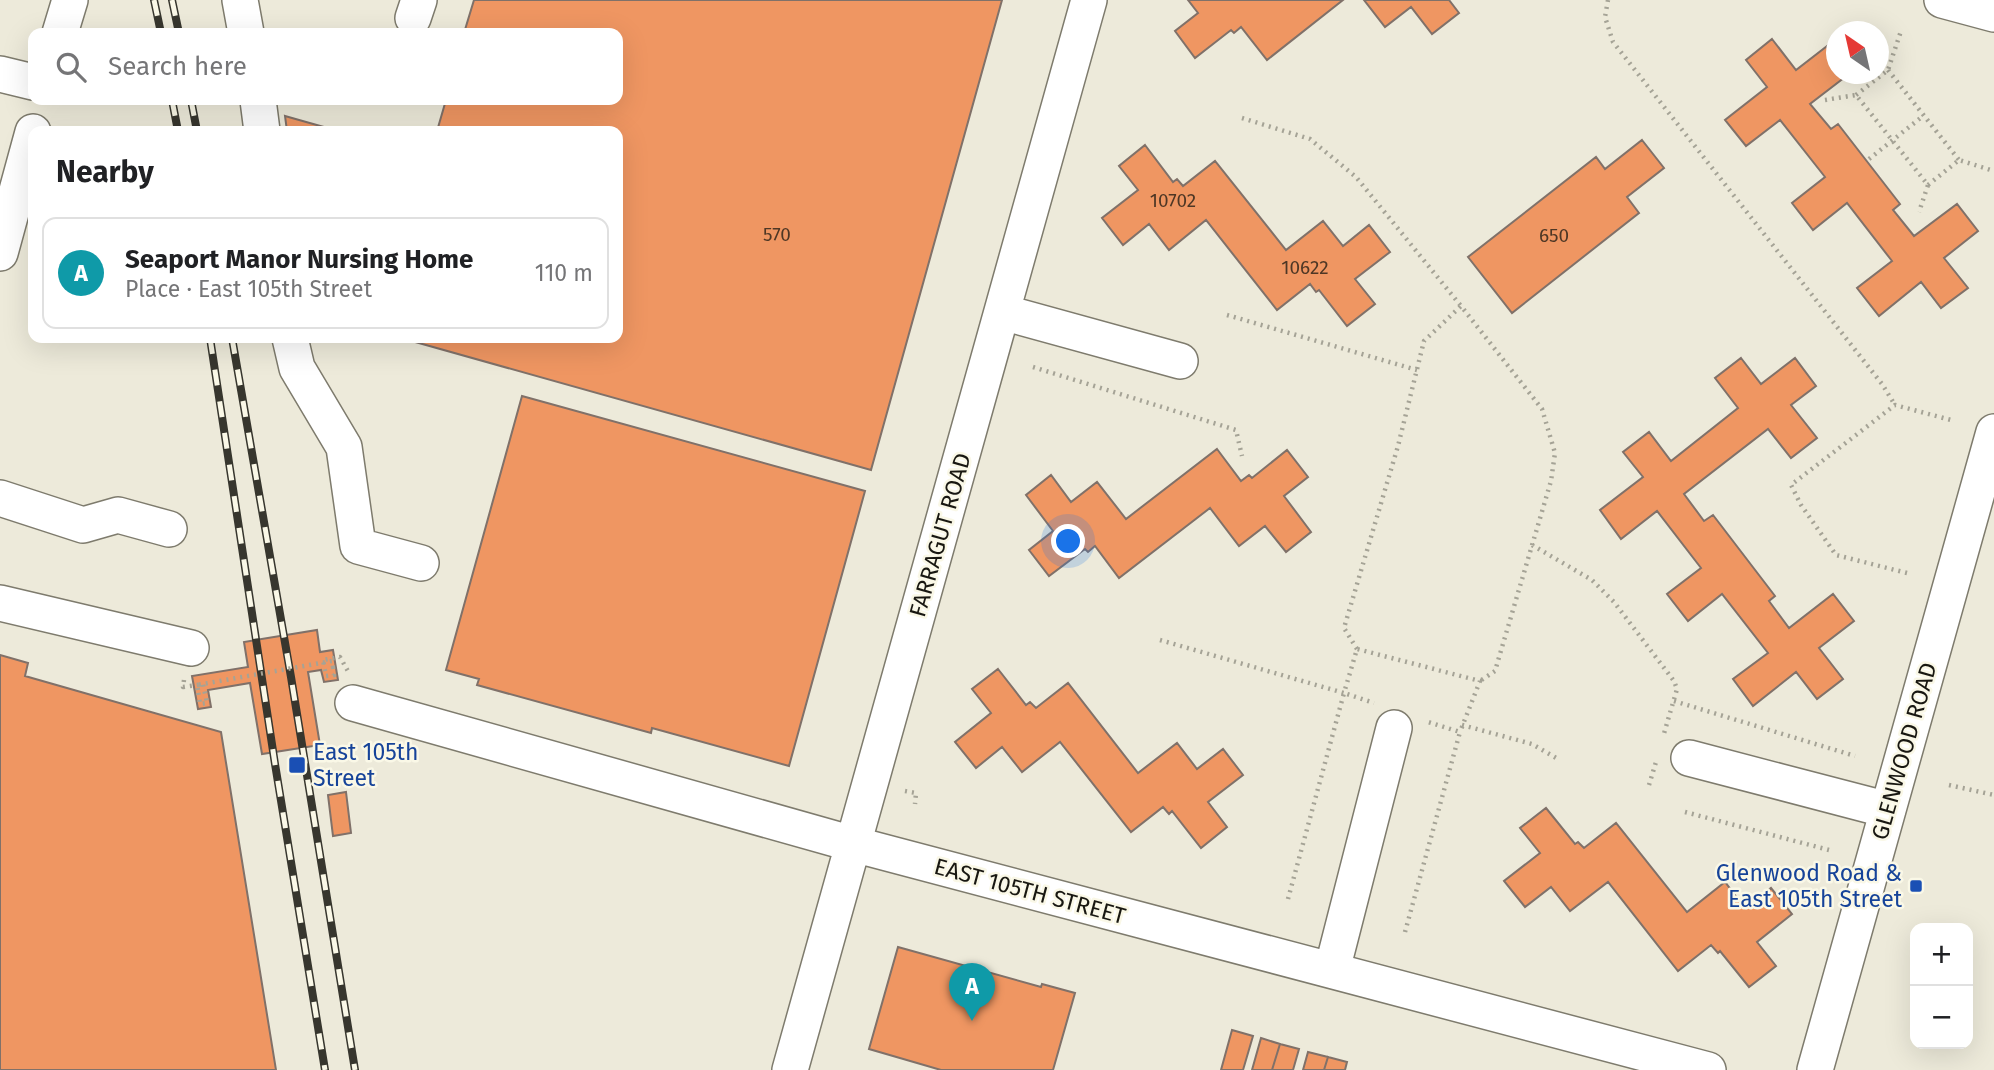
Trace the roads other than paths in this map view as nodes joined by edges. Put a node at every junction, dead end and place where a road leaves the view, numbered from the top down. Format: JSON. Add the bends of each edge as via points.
{"nodes":[{"id":1,"x":70,"y":0,"type":"edge"},
{"id":2,"x":240,"y":0,"type":"edge"},
{"id":3,"x":1089,"y":0,"type":"edge"},
{"id":4,"x":1942,"y":0,"type":"edge"},
{"id":5,"x":1994,"y":15,"type":"edge"},
{"id":6,"x":62,"y":28,"type":"edge"},
{"id":7,"x":245,"y":28,"type":"edge"},
{"id":8,"x":0,"y":74,"type":"edge"},
{"id":9,"x":28,"y":81,"type":"edge"},
{"id":10,"x":41,"y":105,"type":"edge"},
{"id":11,"x":259,"y":105,"type":"edge"},
{"id":12,"x":35,"y":126,"type":"edge"},
{"id":13,"x":261,"y":126,"type":"edge"},
{"id":14,"x":28,"y":146,"type":"edge"},
{"id":15,"x":6,"y":208,"type":"edge"},
{"id":16,"x":0,"y":253,"type":"edge"},
{"id":17,"x":1002,"y":312,"type":"junction"},
{"id":18,"x":291,"y":343,"type":"edge"},
{"id":19,"x":1180,"y":361,"type":"dead end"},
{"id":20,"x":1994,"y":432,"type":"edge"},
{"id":21,"x":0,"y":498,"type":"edge"},
{"id":22,"x":169,"y":529,"type":"dead end"},
{"id":23,"x":421,"y":563,"type":"dead end"},
{"id":24,"x":0,"y":603,"type":"edge"},
{"id":25,"x":191,"y":648,"type":"dead end"},
{"id":26,"x":354,"y":703,"type":"dead end"},
{"id":27,"x":1394,"y":728,"type":"dead end"},
{"id":28,"x":1668,"y":756,"type":"road end"},
{"id":29,"x":1888,"y":810,"type":"junction"},
{"id":30,"x":853,"y":844,"type":"junction"},
{"id":31,"x":1332,"y":970,"type":"junction"},
{"id":32,"x":790,"y":1070,"type":"edge"},
{"id":33,"x":1709,"y":1070,"type":"edge"},
{"id":34,"x":1815,"y":1070,"type":"edge"}],
"edges":[{"from":1,"to":6,"type":"street"},
{"from":2,"to":7,"type":"street"},
{"from":3,"to":17,"type":"street","name":"FARRAGUT ROAD"},
{"from":4,"to":5,"type":"street"},
{"from":8,"to":9,"type":"street"},
{"from":10,"to":12,"type":"street"},
{"from":11,"to":13,"type":"street"},
{"from":14,"to":15,"type":"street"},
{"from":15,"to":16,"type":"street"},
{"from":17,"to":19,"type":"street"},
{"from":17,"to":30,"type":"street","name":"FARRAGUT ROAD"},
{"from":18,"to":23,"type":"street","via":[[297,368],[344,447],[358,546]]},
{"from":20,"to":29,"type":"street","name":"GLENWOOD ROAD"},
{"from":21,"to":22,"type":"street","via":[[83,525],[118,515]]},
{"from":24,"to":25,"type":"street"},
{"from":26,"to":30,"type":"street","name":"EAST 105TH STREET"},
{"from":27,"to":31,"type":"street"},
{"from":28,"to":29,"type":"street"},
{"from":29,"to":34,"type":"street","name":"GLENWOOD ROAD"},
{"from":30,"to":31,"type":"street","name":"EAST 105TH STREET"},
{"from":30,"to":32,"type":"street","name":"FARRAGUT ROAD"},
{"from":31,"to":33,"type":"street","name":"EAST 105TH STREET"}]}
